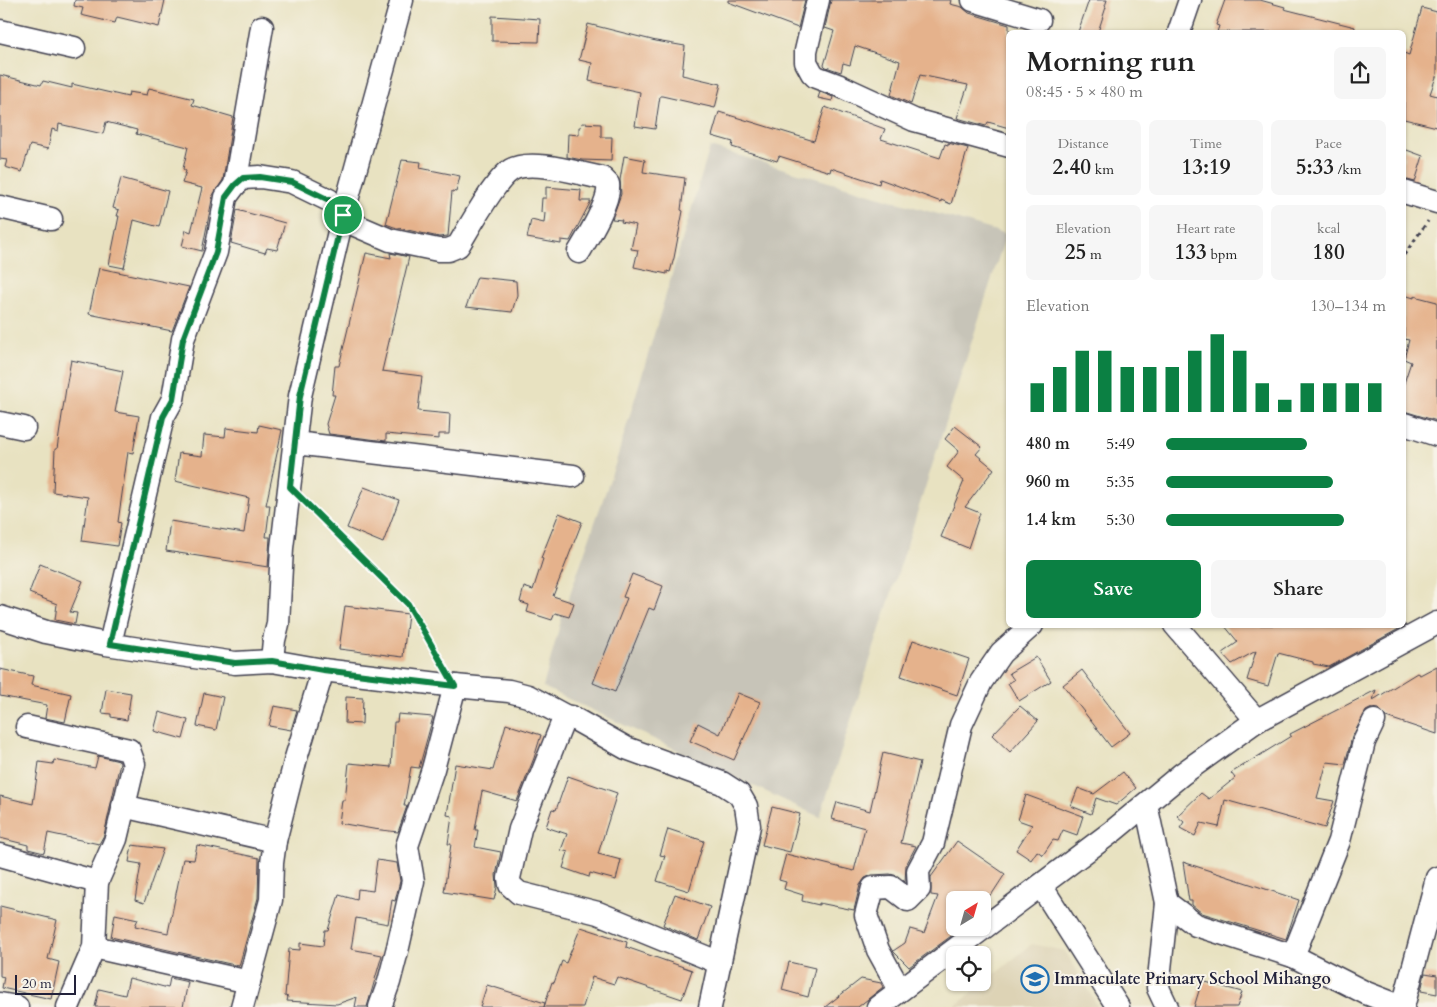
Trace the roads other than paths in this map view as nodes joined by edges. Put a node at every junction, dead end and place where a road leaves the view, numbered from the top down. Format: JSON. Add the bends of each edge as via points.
{"nodes":[{"id":1,"x":402,"y":0,"type":"edge"},
{"id":2,"x":818,"y":0,"type":"edge"},
{"id":3,"x":973,"y":0,"type":"edge"},
{"id":4,"x":1190,"y":0,"type":"edge"},
{"id":5,"x":1039,"y":20,"type":"dead end"},
{"id":6,"x":262,"y":27,"type":"dead end"},
{"id":7,"x":1180,"y":30,"type":"edge"},
{"id":8,"x":0,"y":31,"type":"edge"},
{"id":9,"x":74,"y":48,"type":"dead end"},
{"id":10,"x":1006,"y":145,"type":"edge"},
{"id":11,"x":235,"y":185,"type":"junction"},
{"id":12,"x":1406,"y":193,"type":"edge"},
{"id":13,"x":0,"y":207,"type":"edge"},
{"id":14,"x":1434,"y":209,"type":"edge"},
{"id":15,"x":343,"y":215,"type":"junction"},
{"id":16,"x":51,"y":219,"type":"dead end"},
{"id":17,"x":579,"y":252,"type":"dead end"},
{"id":18,"x":0,"y":423,"type":"edge"},
{"id":19,"x":1406,"y":425,"type":"edge"},
{"id":20,"x":24,"y":428,"type":"dead end"},
{"id":21,"x":1437,"y":435,"type":"edge"},
{"id":22,"x":295,"y":443,"type":"junction"},
{"id":23,"x":573,"y":476,"type":"dead end"},
{"id":24,"x":0,"y":617,"type":"edge"},
{"id":25,"x":1437,"y":623,"type":"edge"},
{"id":26,"x":1029,"y":628,"type":"edge"},
{"id":27,"x":1178,"y":628,"type":"edge"},
{"id":28,"x":110,"y":644,"type":"junction"},
{"id":29,"x":272,"y":661,"type":"junction"},
{"id":30,"x":323,"y":670,"type":"junction"},
{"id":31,"x":455,"y":686,"type":"junction"},
{"id":32,"x":565,"y":716,"type":"junction"},
{"id":33,"x":1257,"y":721,"type":"junction"},
{"id":34,"x":1374,"y":721,"type":"dead end"},
{"id":35,"x":27,"y":727,"type":"dead end"},
{"id":36,"x":1146,"y":804,"type":"junction"},
{"id":37,"x":123,"y":806,"type":"junction"},
{"id":38,"x":275,"y":841,"type":"junction"},
{"id":39,"x":0,"y":855,"type":"edge"},
{"id":40,"x":1437,"y":878,"type":"edge"},
{"id":41,"x":97,"y":882,"type":"junction"},
{"id":42,"x":1041,"y":886,"type":"junction"},
{"id":43,"x":1167,"y":903,"type":"junction"},
{"id":44,"x":94,"y":947,"type":"junction"},
{"id":45,"x":1293,"y":956,"type":"junction"},
{"id":46,"x":720,"y":963,"type":"junction"},
{"id":47,"x":249,"y":982,"type":"junction"},
{"id":48,"x":900,"y":990,"type":"junction"},
{"id":49,"x":0,"y":1004,"type":"edge"},
{"id":50,"x":17,"y":1007,"type":"edge"},
{"id":51,"x":68,"y":1007,"type":"edge"},
{"id":52,"x":242,"y":1007,"type":"edge"},
{"id":53,"x":380,"y":1007,"type":"edge"},
{"id":54,"x":710,"y":1007,"type":"edge"},
{"id":55,"x":878,"y":1007,"type":"edge"},
{"id":56,"x":1118,"y":1007,"type":"edge"},
{"id":57,"x":1167,"y":1007,"type":"edge"},
{"id":58,"x":1403,"y":1007,"type":"edge"}],
"edges":[{"from":1,"to":15,"type":"street"},
{"from":2,"to":10,"type":"street","via":[[806,51],[806,62],[816,77],[914,120]]},
{"from":3,"to":5,"type":"street"},
{"from":4,"to":7,"type":"street"},
{"from":6,"to":11,"type":"street"},
{"from":8,"to":9,"type":"street"},
{"from":11,"to":15,"type":"street","via":[[243,178],[260,177],[292,182],[329,200]]},
{"from":11,"to":28,"type":"street","via":[[226,197],[216,252],[183,339],[173,399],[163,417]]},
{"from":12,"to":14,"type":"street"},
{"from":13,"to":16,"type":"street"},
{"from":15,"to":17,"type":"street","via":[[355,225],[390,240],[448,250],[458,246],[500,180],[512,170],[541,166],[602,178],[608,184],[608,193]]},
{"from":15,"to":22,"type":"street","via":[[300,396]]},
{"from":18,"to":20,"type":"street"},
{"from":19,"to":21,"type":"street"},
{"from":22,"to":23,"type":"street"},
{"from":22,"to":29,"type":"street"},
{"from":24,"to":28,"type":"street","via":[[46,632]]},
{"from":25,"to":33,"type":"street"},
{"from":26,"to":48,"type":"street","via":[[1001,653],[981,682],[961,725],[932,843],[918,871],[919,889],[908,900],[891,887],[873,888],[866,915],[878,950]]},
{"from":27,"to":33,"type":"street"},
{"from":28,"to":29,"type":"street","via":[[235,663]]},
{"from":29,"to":30,"type":"street"},
{"from":30,"to":31,"type":"street"},
{"from":30,"to":38,"type":"street"},
{"from":31,"to":32,"type":"street","via":[[528,696]]},
{"from":31,"to":53,"type":"street","via":[[433,769],[407,846],[413,881]]},
{"from":32,"to":46,"type":"street","via":[[626,748],[722,783],[739,794],[746,806],[749,826]]},
{"from":32,"to":46,"type":"street","via":[[520,829],[510,886],[519,893],[598,913]]},
{"from":33,"to":36,"type":"street"},
{"from":34,"to":45,"type":"street","via":[[1364,742],[1339,841]]},
{"from":35,"to":37,"type":"street","via":[[128,750],[134,764]]},
{"from":36,"to":42,"type":"street"},
{"from":36,"to":43,"type":"street"},
{"from":37,"to":38,"type":"street"},
{"from":37,"to":41,"type":"street","via":[[116,839]]},
{"from":38,"to":47,"type":"street","via":[[271,900]]},
{"from":39,"to":41,"type":"street"},
{"from":40,"to":58,"type":"street"},
{"from":41,"to":44,"type":"street"},
{"from":42,"to":48,"type":"street"},
{"from":42,"to":56,"type":"street"},
{"from":43,"to":45,"type":"street","via":[[1196,925]]},
{"from":43,"to":57,"type":"street","via":[[1158,988]]},
{"from":44,"to":47,"type":"street"},
{"from":44,"to":51,"type":"street"},
{"from":45,"to":58,"type":"street","via":[[1366,993]]},
{"from":46,"to":54,"type":"street"},
{"from":47,"to":52,"type":"street"},
{"from":48,"to":55,"type":"street"},
{"from":49,"to":50,"type":"street"}]}
